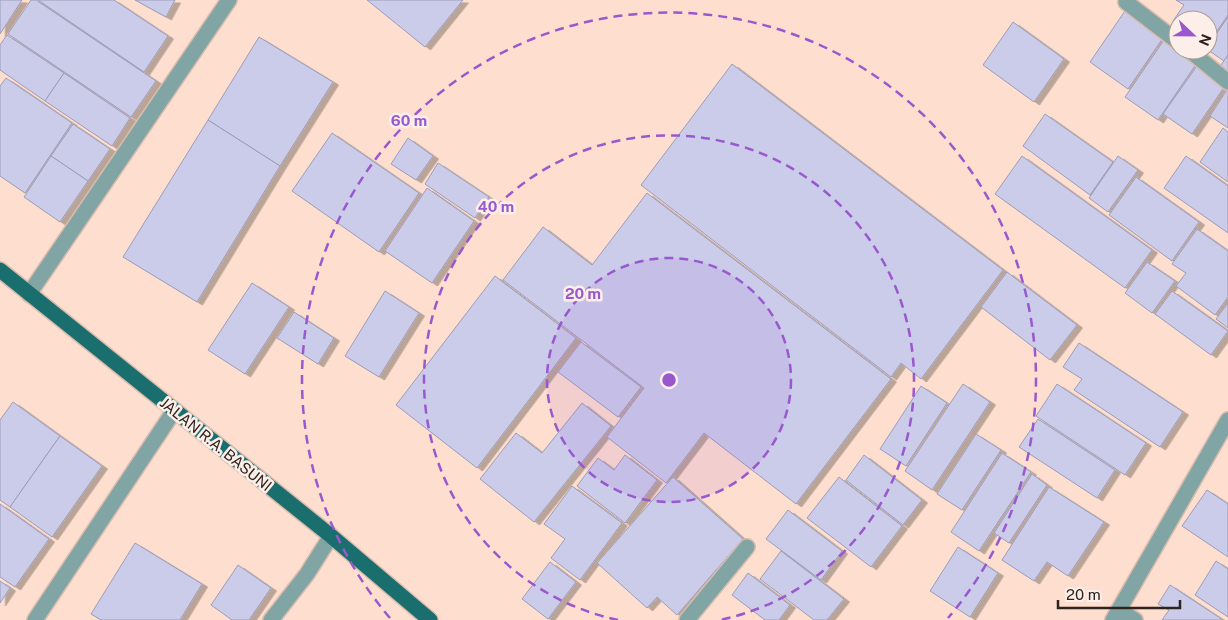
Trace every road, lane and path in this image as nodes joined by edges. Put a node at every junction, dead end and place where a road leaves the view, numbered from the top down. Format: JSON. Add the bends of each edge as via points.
{"nodes":[{"id":1,"x":229,"y":0,"type":"edge"},
{"id":2,"x":1126,"y":2,"type":"dead end"},
{"id":3,"x":1168,"y":34,"type":"edge"},
{"id":4,"x":1201,"y":60,"type":"edge"},
{"id":5,"x":1228,"y":82,"type":"edge"},
{"id":6,"x":0,"y":270,"type":"edge"},
{"id":7,"x":29,"y":294,"type":"junction"},
{"id":8,"x":174,"y":411,"type":"junction"},
{"id":9,"x":1228,"y":420,"type":"edge"},
{"id":10,"x":331,"y":536,"type":"junction"},
{"id":11,"x":748,"y":548,"type":"dead end"},
{"id":12,"x":1116,"y":615,"type":"edge"},
{"id":13,"x":35,"y":620,"type":"edge"},
{"id":14,"x":272,"y":620,"type":"edge"},
{"id":15,"x":430,"y":620,"type":"edge"},
{"id":16,"x":687,"y":620,"type":"edge"},
{"id":17,"x":1135,"y":620,"type":"edge"}],
"edges":[{"from":1,"to":7,"type":"street"},
{"from":2,"to":3,"type":"street"},
{"from":4,"to":5,"type":"street"},
{"from":6,"to":7,"type":"main road","name":"JALAN R.A. BASUNI"},
{"from":7,"to":8,"type":"main road","name":"JALAN R.A. BASUNI"},
{"from":8,"to":10,"type":"main road","name":"JALAN R.A. BASUNI"},
{"from":8,"to":13,"type":"street"},
{"from":9,"to":12,"type":"street"},
{"from":10,"to":14,"type":"street"},
{"from":10,"to":15,"type":"main road","name":"JALAN R.A. BASUNI"},
{"from":11,"to":16,"type":"street"},
{"from":12,"to":17,"type":"street"}]}
